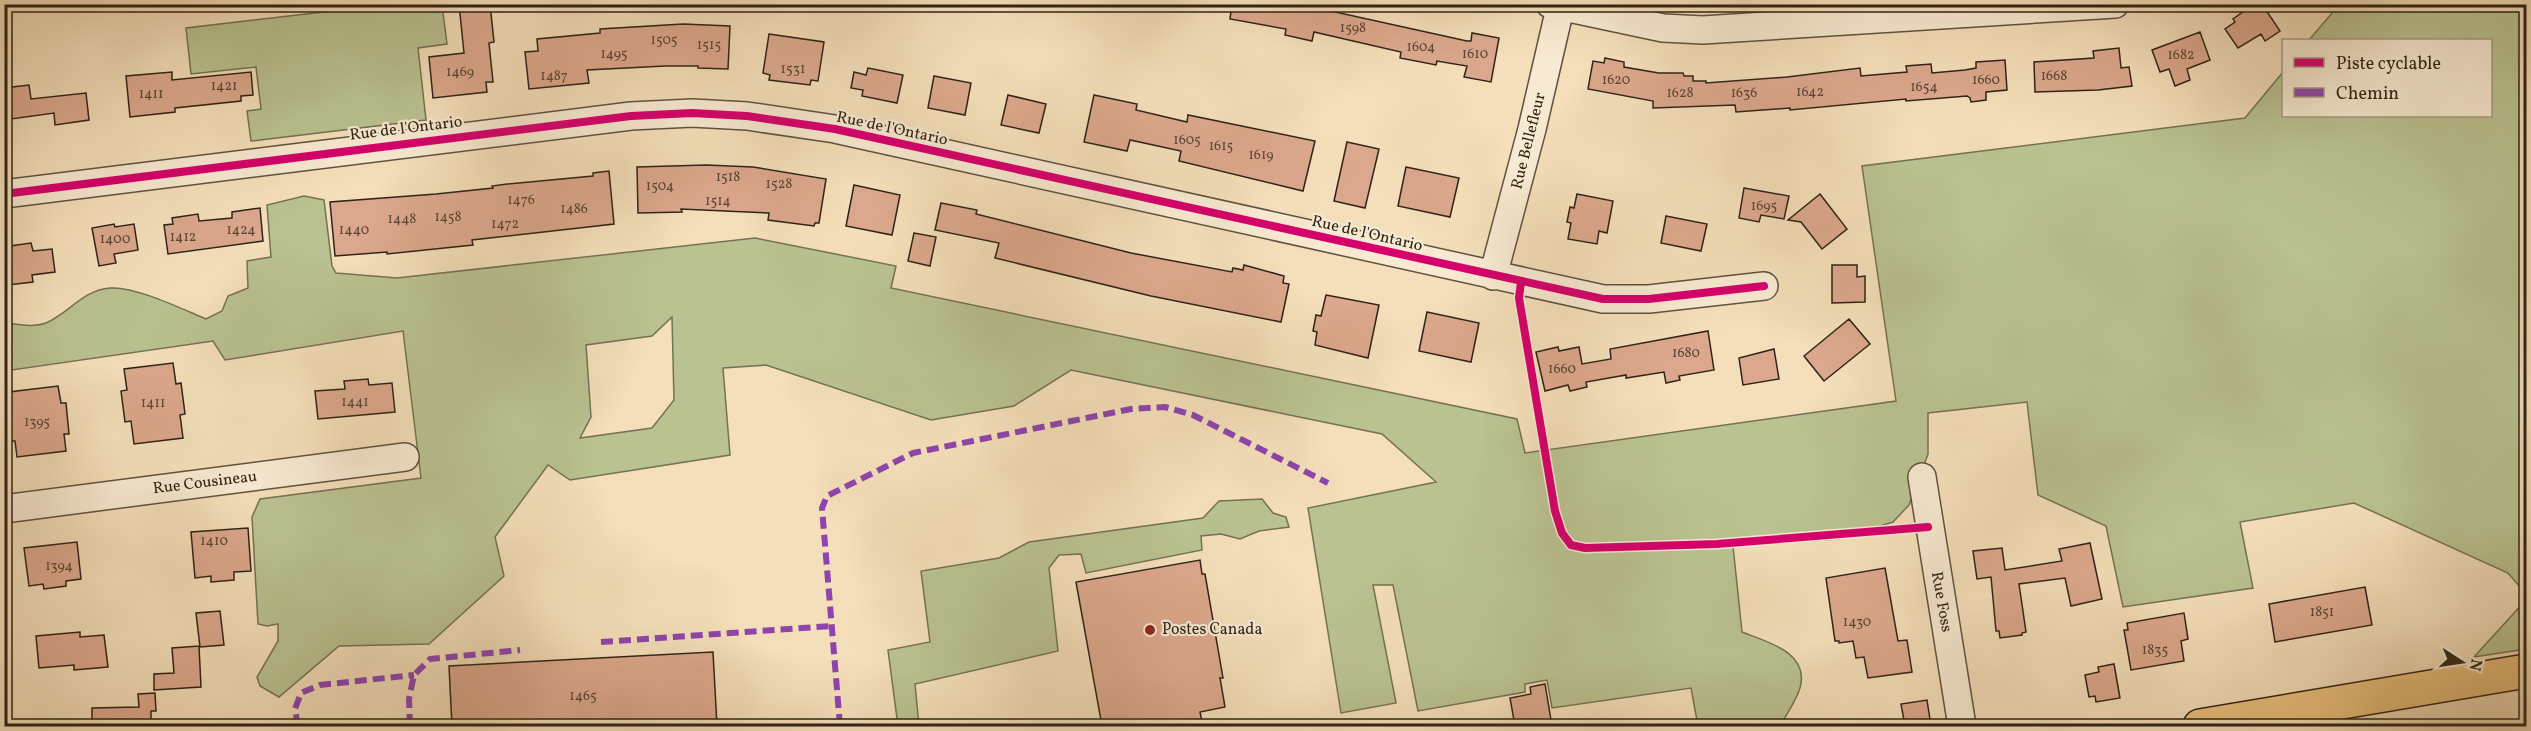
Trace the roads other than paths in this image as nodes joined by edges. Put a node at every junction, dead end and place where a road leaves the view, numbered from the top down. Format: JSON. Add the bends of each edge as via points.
{"nodes":[{"id":1,"x":2115,"y":4,"type":"edge"},
{"id":2,"x":1558,"y":5,"type":"edge"},
{"id":3,"x":4,"y":194,"type":"edge"},
{"id":4,"x":1493,"y":276,"type":"junction"},
{"id":5,"x":1764,"y":286,"type":"dead end"},
{"id":6,"x":405,"y":457,"type":"dead end"},
{"id":7,"x":1922,"y":477,"type":"dead end"},
{"id":8,"x":4,"y":509,"type":"edge"},
{"id":9,"x":2526,"y":671,"type":"edge"},
{"id":10,"x":1962,"y":726,"type":"edge"},
{"id":11,"x":2200,"y":726,"type":"edge"}],
"edges":[{"from":1,"to":2,"type":"street","via":[[1703,30],[1663,27]]},
{"from":2,"to":4,"type":"street","name":"Rue Bellefleur","via":[[1533,129]]},
{"from":3,"to":4,"type":"street","name":"Rue de l'Ontario","via":[[589,119],[692,113],[835,129]]},
{"from":4,"to":5,"type":"street","name":"Rue de l'Ontario","via":[[1623,300]]},
{"from":6,"to":8,"type":"street","name":"Rue Cousineau"},
{"from":7,"to":10,"type":"street","name":"Rue Foss"},
{"from":9,"to":11,"type":"main road"}]}
